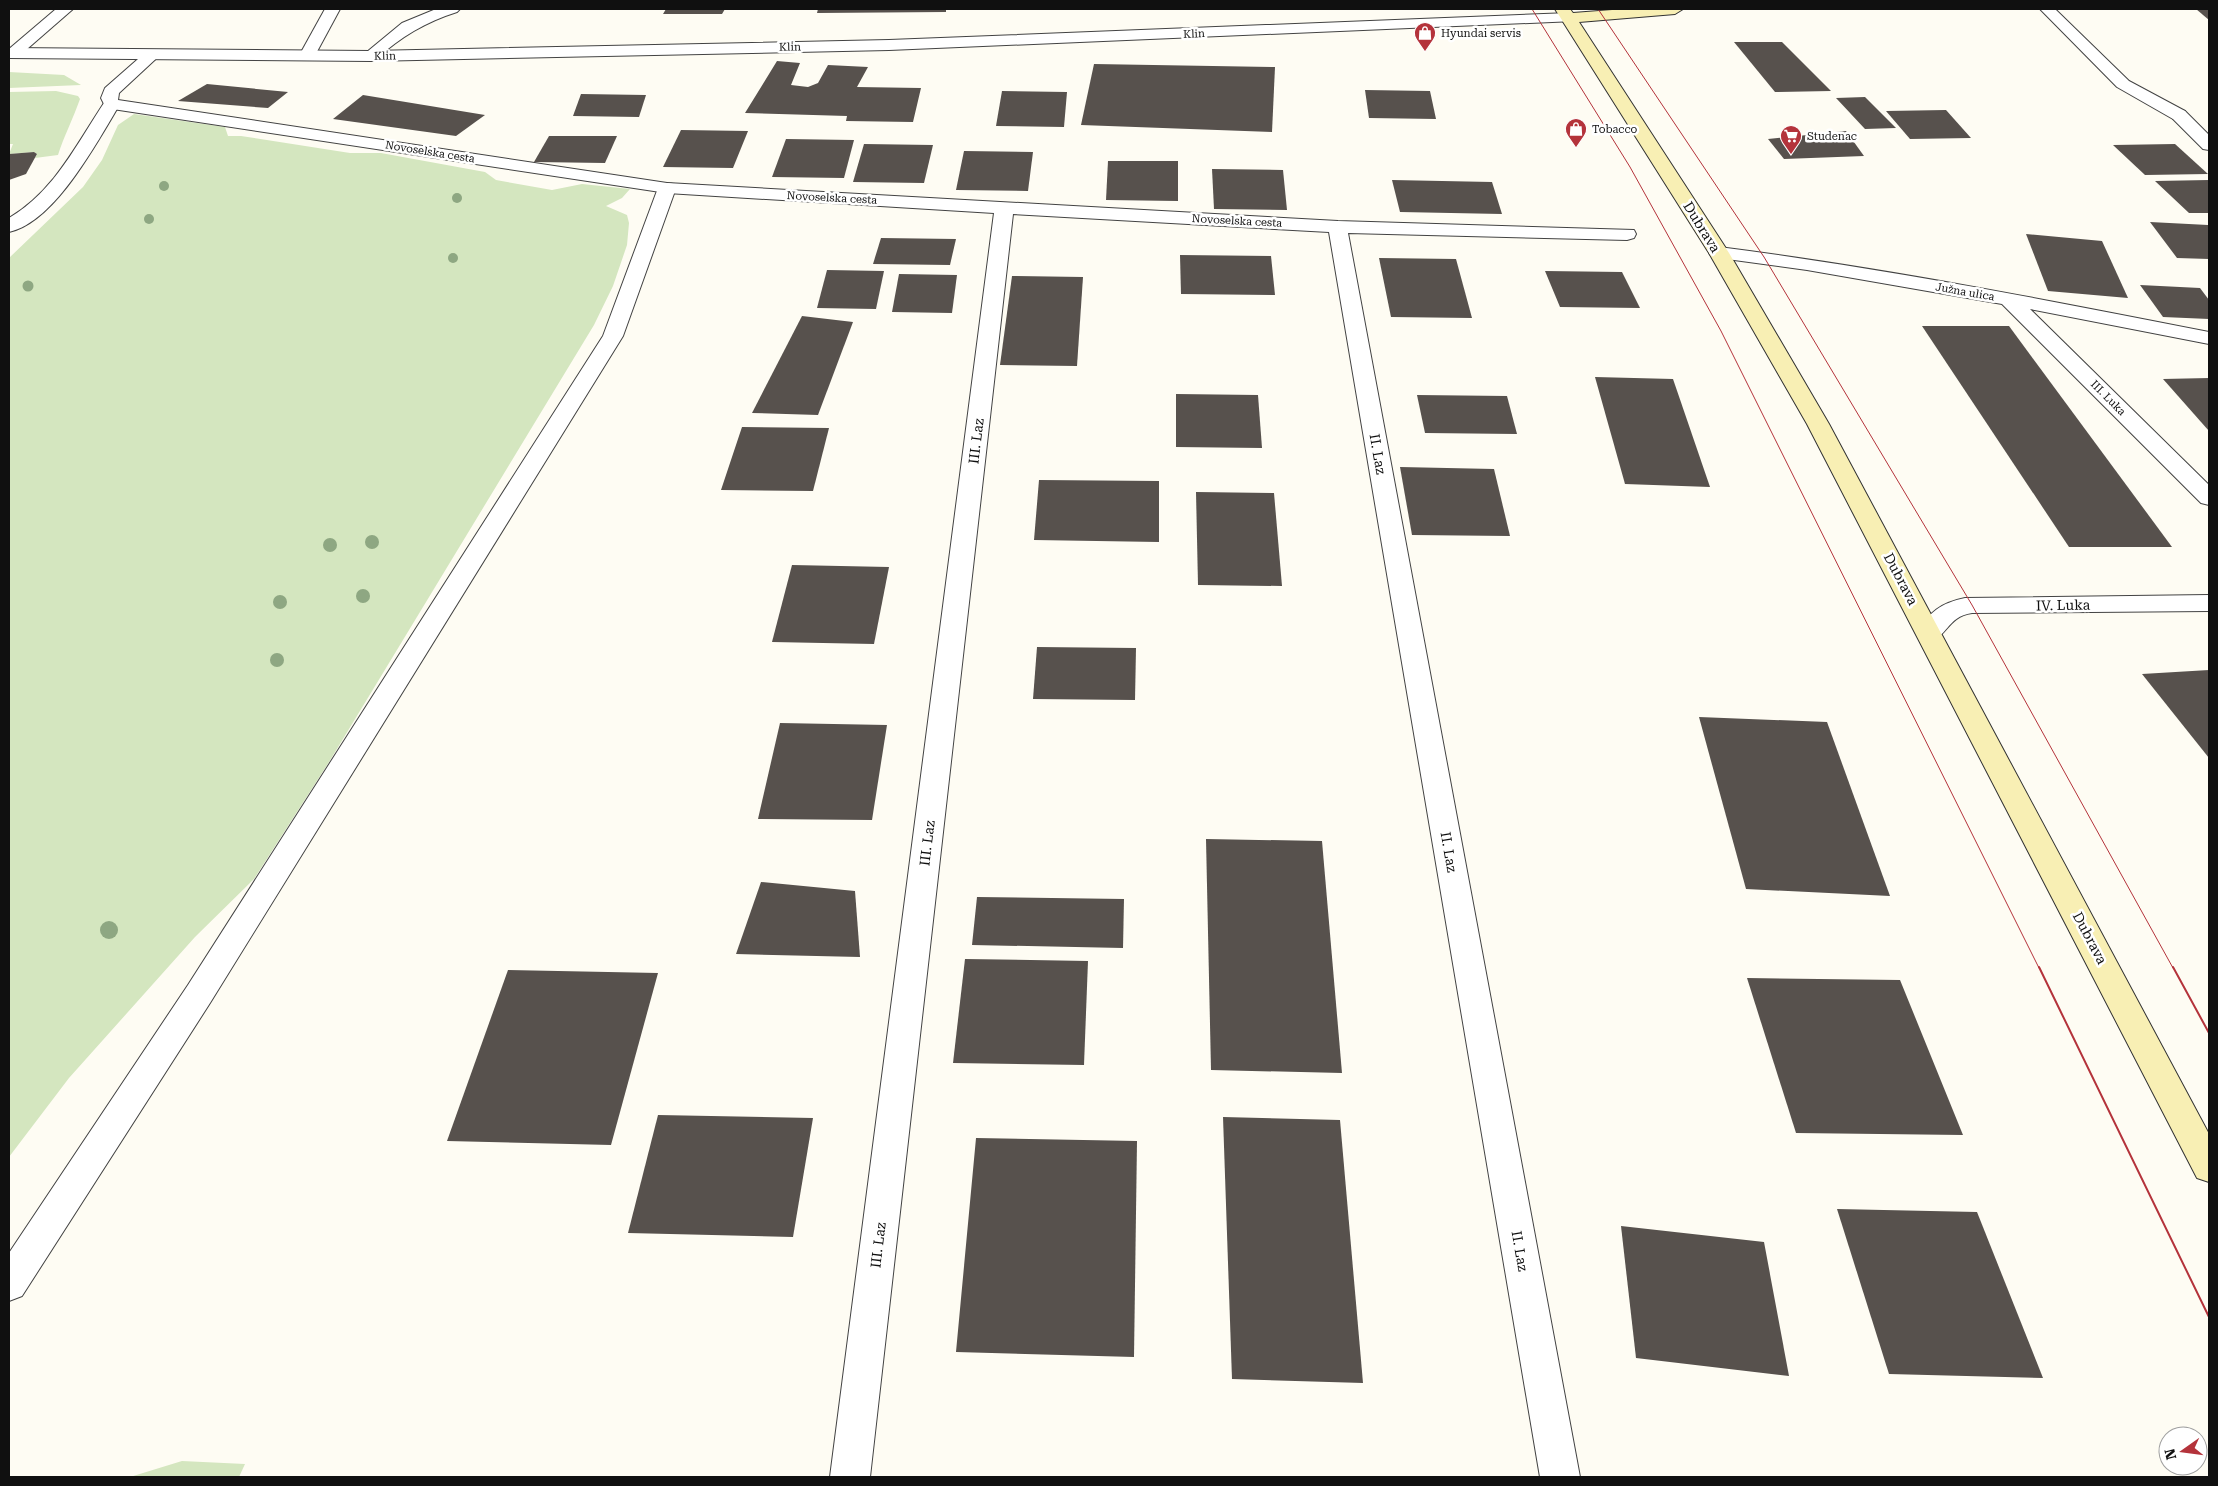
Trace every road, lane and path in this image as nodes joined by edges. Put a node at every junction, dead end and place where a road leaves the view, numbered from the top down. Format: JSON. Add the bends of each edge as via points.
{"nodes":[{"id":1,"x":65,"y":9,"type":"edge"},
{"id":2,"x":332,"y":9,"type":"edge"},
{"id":3,"x":452,"y":9,"type":"edge"},
{"id":4,"x":1675,"y":9,"type":"edge"},
{"id":5,"x":2047,"y":9,"type":"edge"},
{"id":6,"x":1567,"y":14,"type":"edge"},
{"id":7,"x":11,"y":53,"type":"edge"},
{"id":8,"x":152,"y":55,"type":"junction"},
{"id":9,"x":307,"y":56,"type":"junction"},
{"id":10,"x":370,"y":56,"type":"junction"},
{"id":11,"x":112,"y":104,"type":"junction"},
{"id":12,"x":2209,"y":146,"type":"edge"},
{"id":13,"x":667,"y":188,"type":"junction"},
{"id":14,"x":1004,"y":208,"type":"junction"},
{"id":15,"x":9,"y":226,"type":"edge"},
{"id":16,"x":1338,"y":227,"type":"junction"},
{"id":17,"x":1627,"y":234,"type":"dead end"},
{"id":18,"x":1719,"y":253,"type":"junction"},
{"id":19,"x":2008,"y":299,"type":"junction"},
{"id":20,"x":2209,"y":338,"type":"edge"},
{"id":21,"x":2209,"y":498,"type":"edge"},
{"id":22,"x":2209,"y":603,"type":"edge"},
{"id":23,"x":1930,"y":633,"type":"junction"},
{"id":24,"x":2209,"y":1167,"type":"edge"},
{"id":25,"x":9,"y":1284,"type":"edge"},
{"id":26,"x":850,"y":1477,"type":"edge"},
{"id":27,"x":1560,"y":1477,"type":"edge"}],
"edges":[{"from":1,"to":7,"type":"street"},
{"from":2,"to":9,"type":"street"},
{"from":3,"to":10,"type":"street","via":[[418,20]]},
{"from":4,"to":6,"type":"main road"},
{"from":5,"to":12,"type":"street","via":[[2123,84],[2179,115]]},
{"from":6,"to":10,"type":"street","name":"Klin","via":[[899,45]]},
{"from":6,"to":18,"type":"main road","name":"Dubrava"},
{"from":7,"to":8,"type":"street","name":"Klin"},
{"from":8,"to":9,"type":"street","name":"Klin"},
{"from":8,"to":11,"type":"street","via":[[111,92]]},
{"from":9,"to":10,"type":"street","name":"Klin"},
{"from":11,"to":13,"type":"street","name":"Novoselska cesta"},
{"from":11,"to":15,"type":"street","via":[[58,187],[27,218]]},
{"from":13,"to":14,"type":"street","name":"Novoselska cesta"},
{"from":13,"to":25,"type":"street","via":[[613,336],[199,994]]},
{"from":14,"to":16,"type":"street","name":"Novoselska cesta"},
{"from":14,"to":26,"type":"street","name":"III. Laz"},
{"from":16,"to":17,"type":"street","name":"Novoselska cesta"},
{"from":16,"to":27,"type":"street","name":"II. Laz"},
{"from":18,"to":19,"type":"street","name":"Južna ulica","via":[[1788,261]]},
{"from":18,"to":23,"type":"main road","name":"Dubrava","via":[[1818,424]]},
{"from":19,"to":20,"type":"street","name":"Južna ulica"},
{"from":19,"to":21,"type":"street","name":"III. Luka"},
{"from":22,"to":23,"type":"street","name":"IV. Luka","via":[[1964,606],[1944,612]]},
{"from":23,"to":24,"type":"main road","name":"Dubrava"}]}
